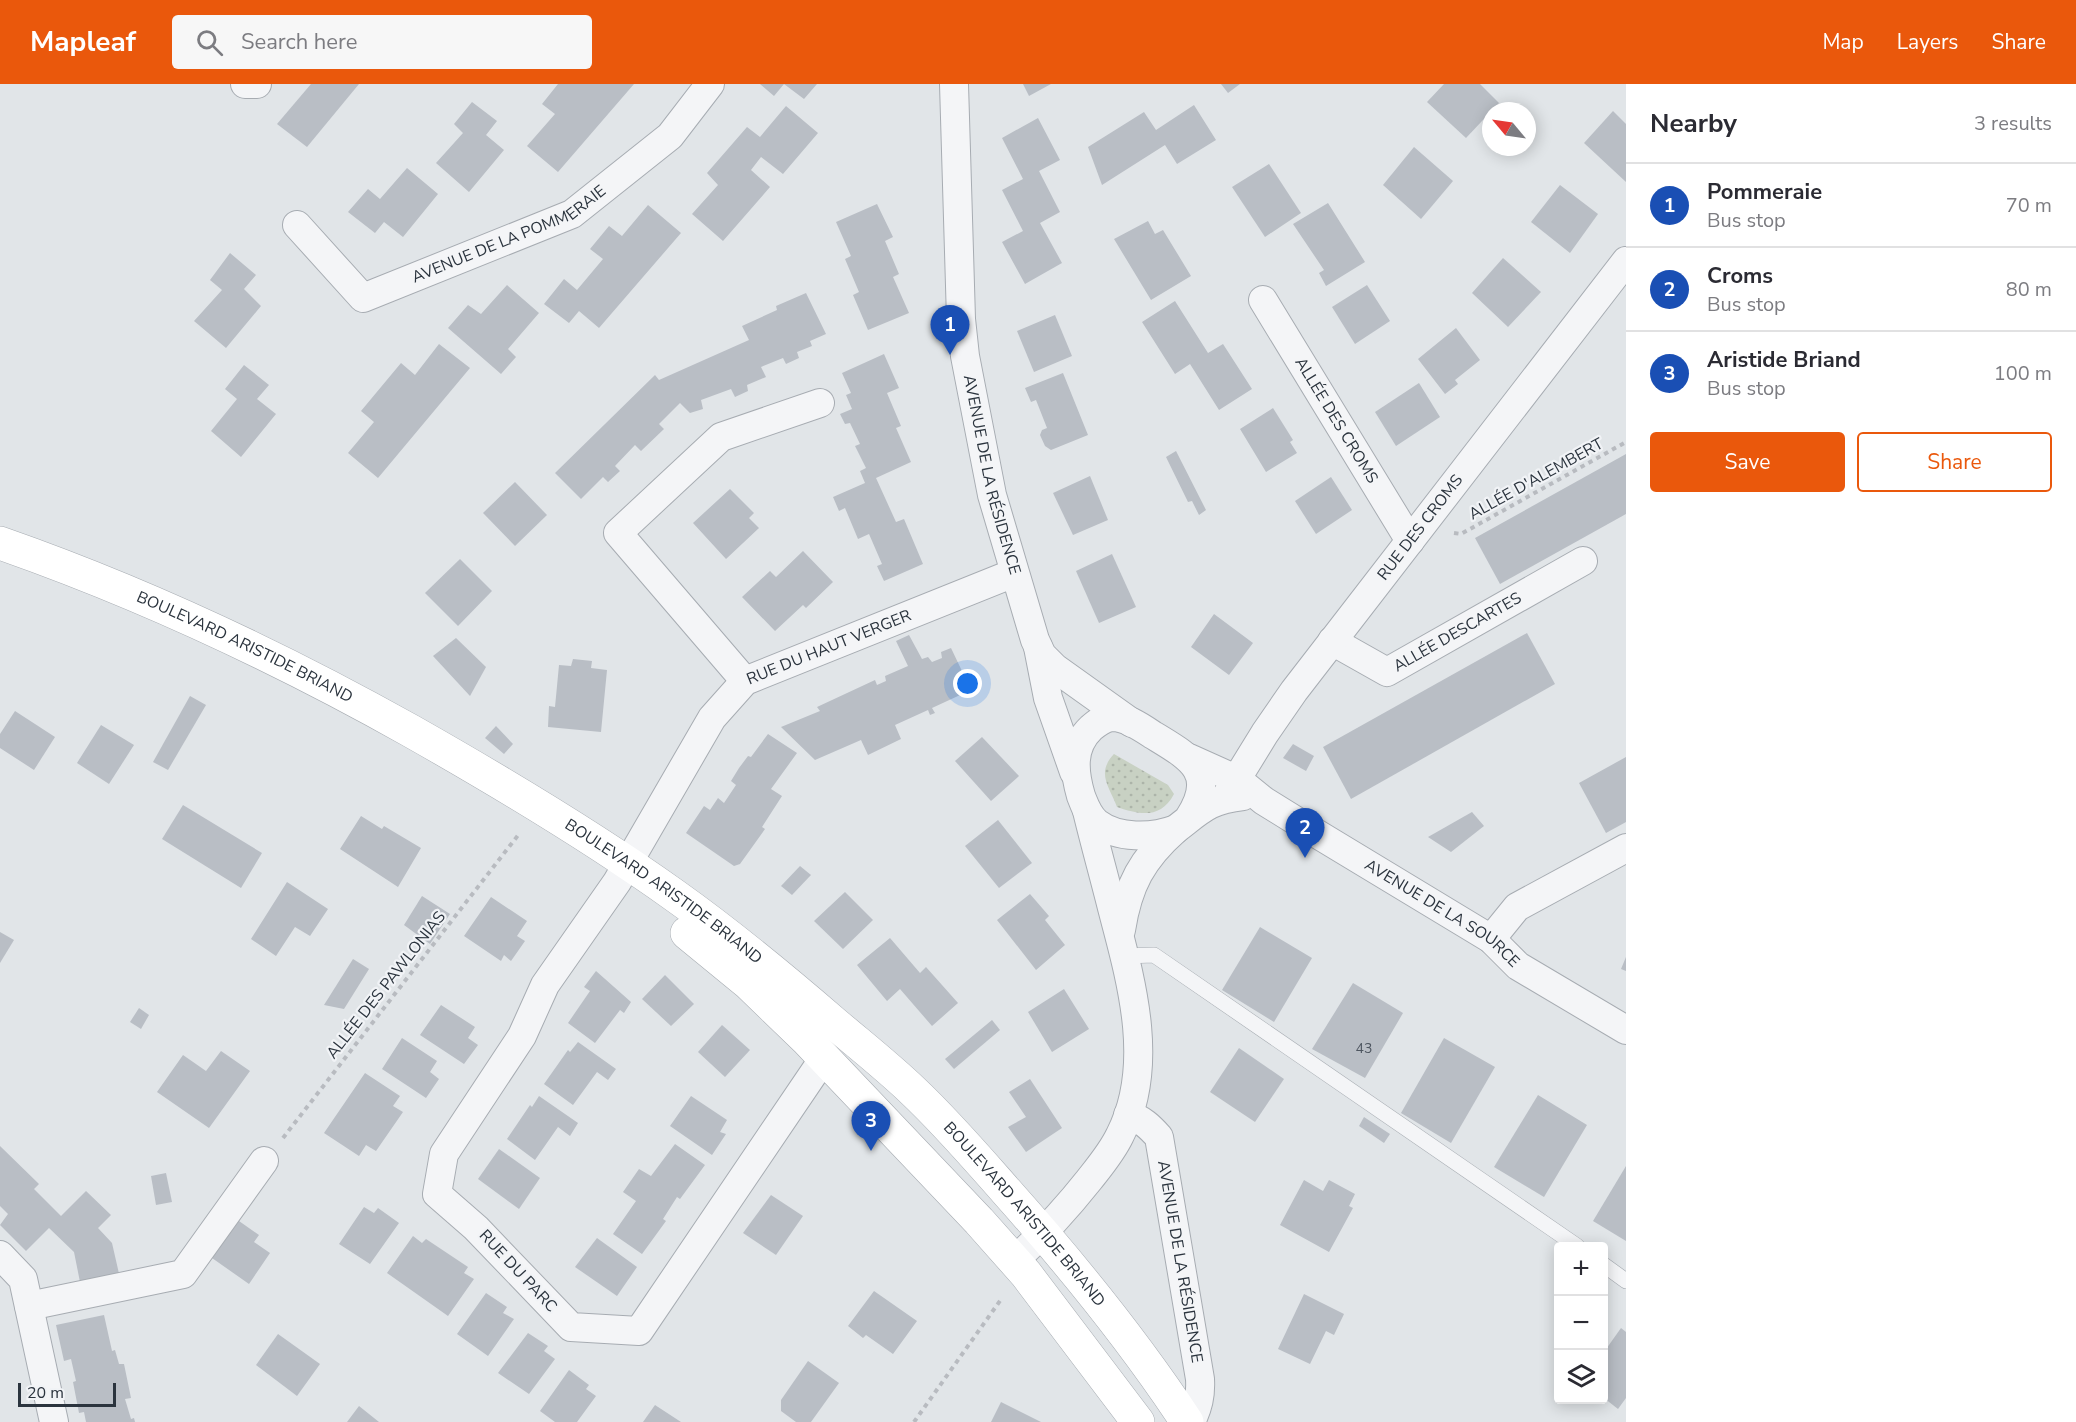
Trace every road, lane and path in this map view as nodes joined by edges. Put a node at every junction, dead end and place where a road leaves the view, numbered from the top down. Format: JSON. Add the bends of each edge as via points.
{"nodes":[{"id":1,"x":246,"y":84,"type":"edge"},
{"id":2,"x":257,"y":84,"type":"edge"},
{"id":3,"x":710,"y":84,"type":"edge"},
{"id":4,"x":954,"y":84,"type":"edge"},
{"id":5,"x":297,"y":225,"type":"dead end"},
{"id":6,"x":1626,"y":261,"type":"edge"},
{"id":7,"x":1263,"y":300,"type":"dead end"},
{"id":8,"x":820,"y":403,"type":"dead end"},
{"id":9,"x":1626,"y":442,"type":"edge"},
{"id":10,"x":1416,"y":533,"type":"junction"},
{"id":11,"x":0,"y":543,"type":"edge"},
{"id":12,"x":1583,"y":561,"type":"dead end"},
{"id":13,"x":0,"y":566,"type":"edge"},
{"id":14,"x":1014,"y":573,"type":"junction"},
{"id":15,"x":1332,"y":641,"type":"junction"},
{"id":16,"x":1038,"y":647,"type":"junction"},
{"id":17,"x":745,"y":681,"type":"junction"},
{"id":18,"x":1132,"y":723,"type":"junction"},
{"id":19,"x":1189,"y":758,"type":"junction"},
{"id":20,"x":1076,"y":777,"type":"junction"},
{"id":21,"x":1231,"y":789,"type":"junction"},
{"id":22,"x":1087,"y":811,"type":"junction"},
{"id":23,"x":525,"y":822,"type":"junction"},
{"id":24,"x":1183,"y":824,"type":"junction"},
{"id":25,"x":1626,"y":848,"type":"edge"},
{"id":26,"x":623,"y":873,"type":"junction"},
{"id":27,"x":1491,"y":939,"type":"junction"},
{"id":28,"x":1122,"y":947,"type":"junction"},
{"id":29,"x":1626,"y":1030,"type":"edge"},
{"id":30,"x":824,"y":1058,"type":"junction"},
{"id":31,"x":1128,"y":1115,"type":"junction"},
{"id":32,"x":264,"y":1161,"type":"joint"},
{"id":33,"x":1044,"y":1233,"type":"junction"},
{"id":34,"x":1571,"y":1242,"type":"edge"},
{"id":35,"x":0,"y":1255,"type":"edge"},
{"id":36,"x":1020,"y":1267,"type":"junction"},
{"id":37,"x":1608,"y":1268,"type":"edge"},
{"id":38,"x":1626,"y":1281,"type":"edge"},
{"id":39,"x":29,"y":1306,"type":"junction"},
{"id":40,"x":54,"y":1422,"type":"edge"},
{"id":41,"x":914,"y":1422,"type":"edge"},
{"id":42,"x":1138,"y":1422,"type":"edge"},
{"id":43,"x":1189,"y":1422,"type":"edge"}],
"edges":[{"from":1,"to":2,"type":"street"},
{"from":3,"to":5,"type":"street","name":"AVENUE DE LA POMMERAIE","via":[[670,136],[572,214],[363,298]]},
{"from":4,"to":14,"type":"street","name":"AVENUE DE LA RÉSIDENCE","via":[[959,294],[965,356],[992,495]]},
{"from":6,"to":10,"type":"street","name":"RUE DES CROMS"},
{"from":7,"to":10,"type":"street","name":"ALLÉE DES CROMS"},
{"from":8,"to":17,"type":"street","via":[[721,437],[618,532]]},
{"from":9,"to":10,"type":"path","name":"ALLÉE D'ALEMBERT","via":[[1461,534]]},
{"from":10,"to":15,"type":"street","name":"RUE DES CROMS"},
{"from":11,"to":26,"type":"main road","name":"BOULEVARD ARISTIDE BRIAND","via":[[111,584],[292,668],[463,760],[576,828]]},
{"from":12,"to":15,"type":"street","name":"ALLÉE DESCARTES","via":[[1387,672]]},
{"from":13,"to":23,"type":"main road","name":"BOULEVARD ARISTIDE BRIAND","via":[[127,613],[271,678],[357,722]]},
{"from":14,"to":16,"type":"street","name":"AVENUE DE LA RÉSIDENCE"},
{"from":14,"to":17,"type":"street","name":"RUE DU HAUT VERGER"},
{"from":15,"to":21,"type":"street","name":"RUE DES CROMS","via":[[1265,733]]},
{"from":16,"to":18,"type":"street","name":"AVENUE DE LA RÉSIDENCE","via":[[1055,668]]},
{"from":16,"to":20,"type":"street","name":"AVENUE DE LA RÉSIDENCE","via":[[1048,698]]},
{"from":17,"to":26,"type":"street","name":"RUE DU HAUT VERGER","via":[[712,718]]},
{"from":18,"to":19,"type":"street","name":"AVENUE DE LA SOURCE"},
{"from":18,"to":20,"type":"street","name":"AVENUE DE LA SOURCE","via":[[1108,718],[1093,726],[1079,746],[1074,766]]},
{"from":19,"to":21,"type":"street","name":"AVENUE DE LA SOURCE"},
{"from":19,"to":24,"type":"street","via":[[1200,776],[1201,794]]},
{"from":20,"to":22,"type":"street","name":"AVENUE DE LA SOURCE"},
{"from":21,"to":24,"type":"street"},
{"from":21,"to":27,"type":"street","name":"AVENUE DE LA SOURCE","via":[[1260,798]]},
{"from":22,"to":24,"type":"street","via":[[1101,826],[1127,834],[1157,834]]},
{"from":22,"to":28,"type":"street"},
{"from":23,"to":26,"type":"main road","name":"BOULEVARD ARISTIDE BRIAND"},
{"from":23,"to":32,"type":"path","name":"ALLÉE DES PAWLONIAS","via":[[518,837]]},
{"from":24,"to":28,"type":"street","via":[[1151,853],[1135,879],[1125,906]]},
{"from":25,"to":27,"type":"street","via":[[1517,908]]},
{"from":26,"to":30,"type":"main road","name":"BOULEVARD ARISTIDE BRIAND","via":[[748,983]]},
{"from":26,"to":30,"type":"street","name":"RUE DU PARC","via":[[545,985],[522,1036],[444,1154],[437,1194],[476,1228],[571,1328],[639,1331]]},
{"from":26,"to":33,"type":"main road","name":"BOULEVARD ARISTIDE BRIAND","via":[[726,934],[801,995],[912,1090]]},
{"from":27,"to":29,"type":"street","name":"AVENUE DE LA SOURCE","via":[[1518,966]]},
{"from":28,"to":31,"type":"street","via":[[1138,1032],[1138,1063]]},
{"from":28,"to":34,"type":"lane","via":[[1154,955]]},
{"from":30,"to":36,"type":"main road","name":"BOULEVARD ARISTIDE BRIAND"},
{"from":31,"to":33,"type":"street","via":[[1111,1152]]},
{"from":31,"to":43,"type":"street","name":"AVENUE DE LA RÉSIDENCE","via":[[1149,1126],[1159,1137],[1200,1379],[1199,1403]]},
{"from":32,"to":39,"type":"street","via":[[183,1274]]},
{"from":33,"to":36,"type":"street"},
{"from":33,"to":43,"type":"main road","name":"BOULEVARD ARISTIDE BRIAND"},
{"from":35,"to":39,"type":"street","via":[[23,1279]]},
{"from":36,"to":41,"type":"path"},
{"from":36,"to":42,"type":"main road","name":"BOULEVARD ARISTIDE BRIAND"},
{"from":37,"to":38,"type":"lane"},
{"from":39,"to":40,"type":"street"}]}
